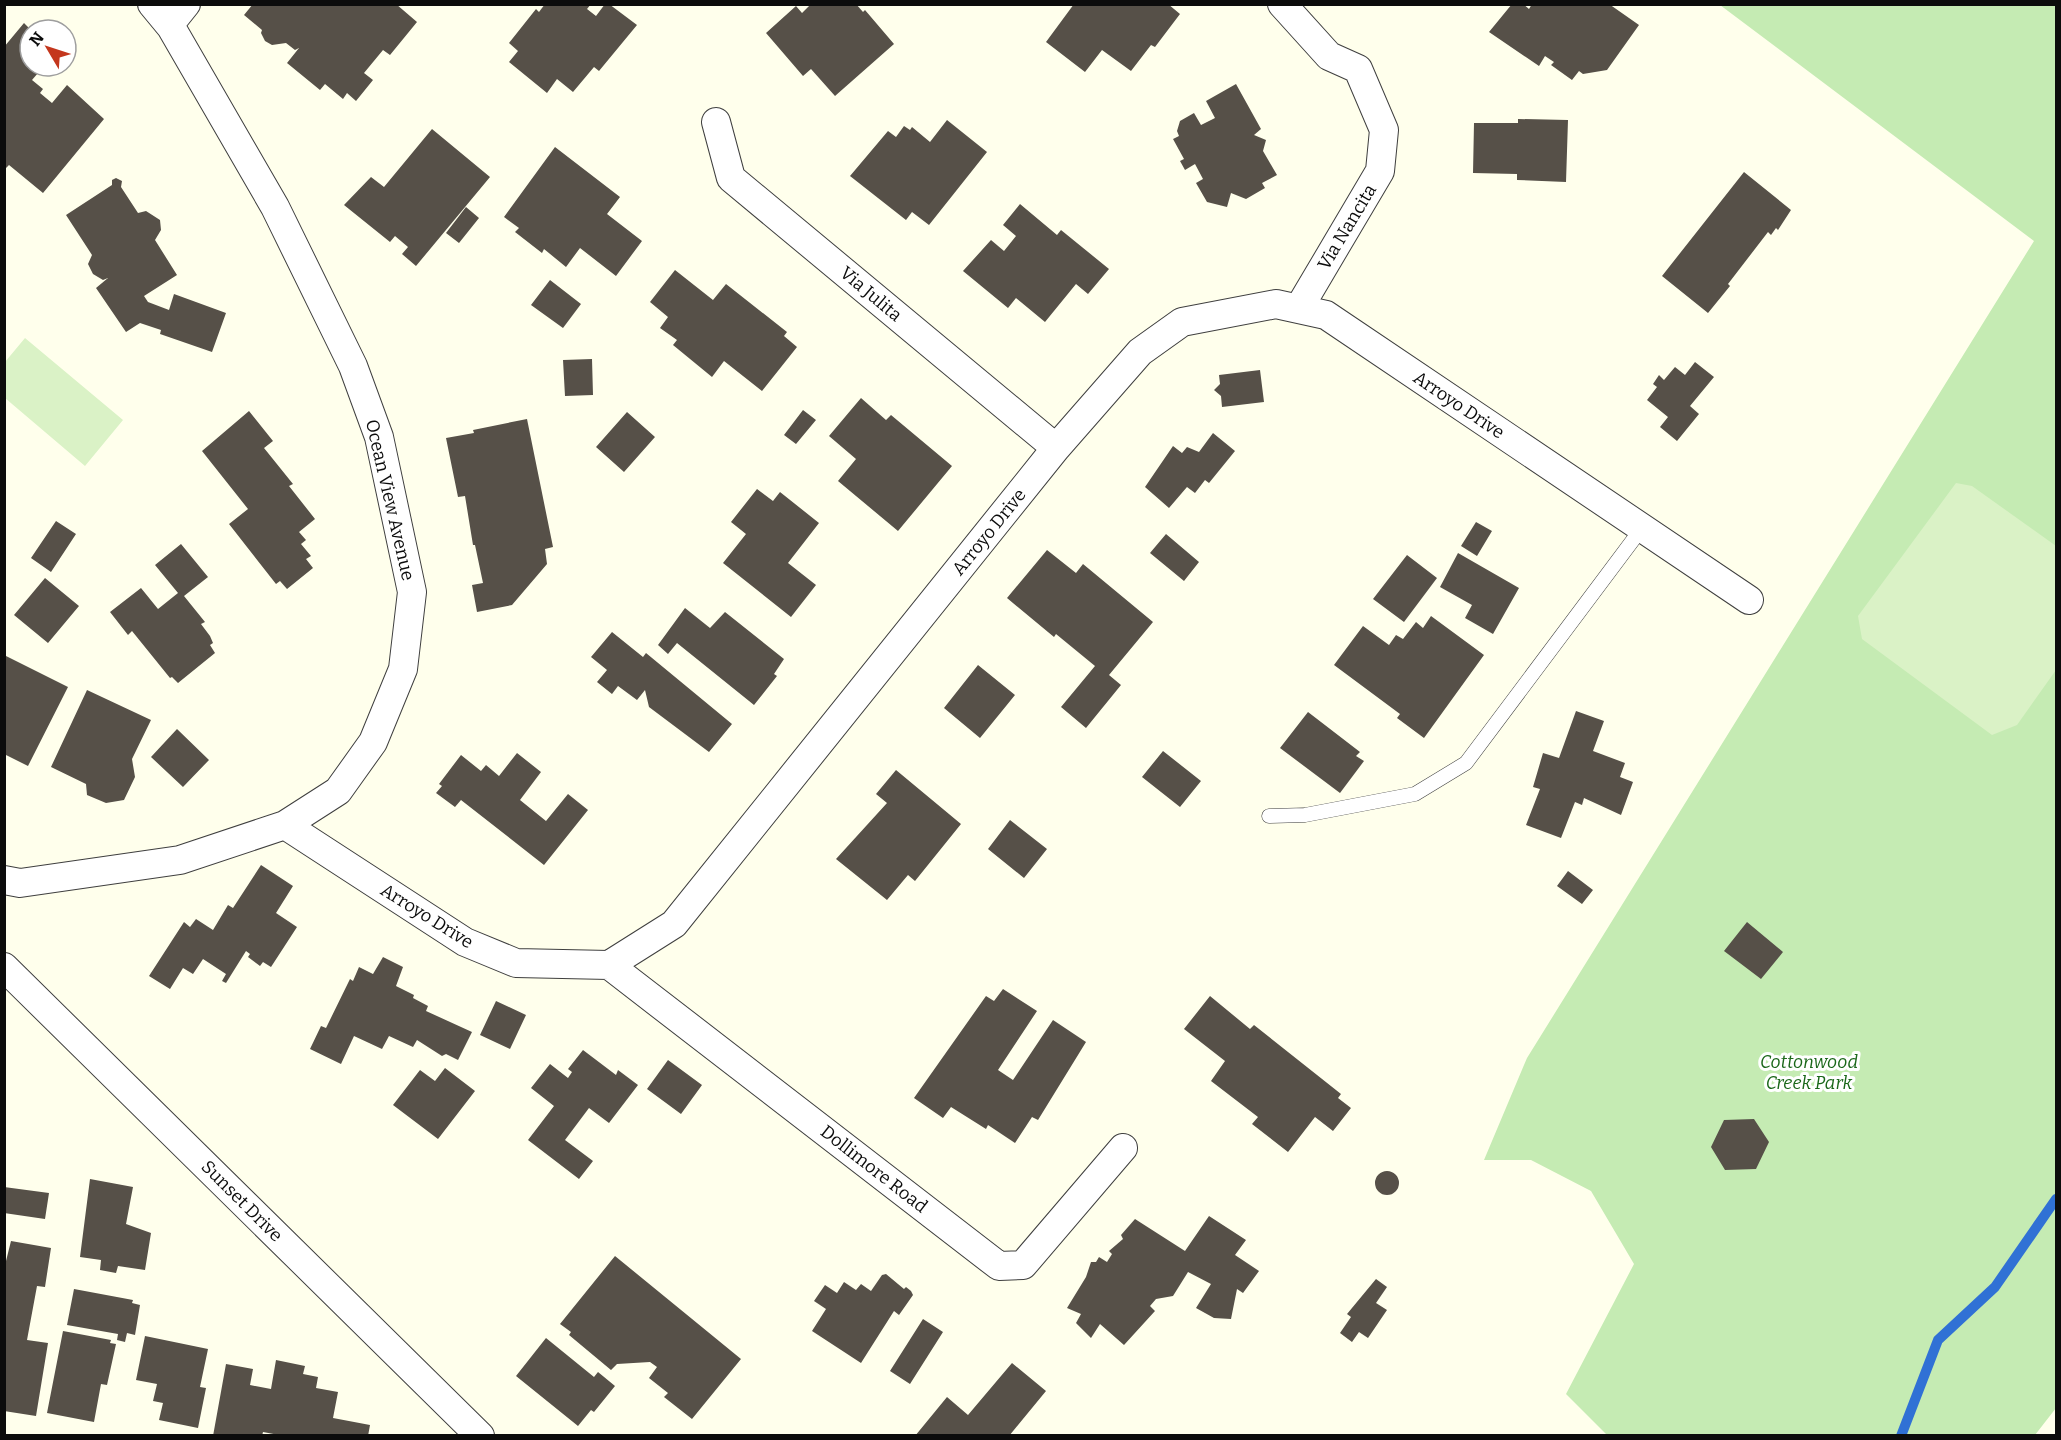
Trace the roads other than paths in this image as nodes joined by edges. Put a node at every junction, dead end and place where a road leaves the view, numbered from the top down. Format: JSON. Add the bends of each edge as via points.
{"nodes":[{"id":1,"x":1282,"y":4,"type":"edge"},
{"id":2,"x":170,"y":11,"type":"edge"},
{"id":3,"x":716,"y":122,"type":"dead end"},
{"id":4,"x":1299,"y":308,"type":"junction"},
{"id":5,"x":1056,"y":448,"type":"junction"},
{"id":6,"x":1642,"y":528,"type":"junction"},
{"id":7,"x":1749,"y":600,"type":"dead end"},
{"id":8,"x":1269,"y":816,"type":"dead end"},
{"id":9,"x":285,"y":825,"type":"junction"},
{"id":10,"x":4,"y":880,"type":"edge"},
{"id":11,"x":609,"y":965,"type":"junction"},
{"id":12,"x":4,"y":968,"type":"edge"},
{"id":13,"x":1123,"y":1148,"type":"dead end"},
{"id":14,"x":480,"y":1436,"type":"edge"}],
"edges":[{"from":1,"to":4,"type":"street","name":"Via Nancita","via":[[1329,56],[1358,69],[1384,130],[1380,171]]},
{"from":2,"to":9,"type":"street","name":"Ocean View Avenue","via":[[275,207],[353,366],[379,437],[412,592],[403,669],[373,742],[338,791]]},
{"from":3,"to":5,"type":"street","name":"Via Julita","via":[[731,178]]},
{"from":4,"to":5,"type":"street","name":"Arroyo Drive","via":[[1276,304],[1182,322],[1140,352]]},
{"from":4,"to":6,"type":"street","name":"Arroyo Drive","via":[[1326,315]]},
{"from":5,"to":11,"type":"street","name":"Arroyo Drive","via":[[674,924]]},
{"from":6,"to":7,"type":"street","name":"Arroyo Drive"},
{"from":6,"to":8,"type":"lane","via":[[1466,763],[1415,794],[1305,815]]},
{"from":9,"to":10,"type":"street","name":"Ocean View Avenue","via":[[180,860],[20,883]]},
{"from":9,"to":11,"type":"street","name":"Arroyo Drive","via":[[465,942],[516,963]]},
{"from":11,"to":13,"type":"street","name":"Dollimore Road","via":[[999,1266],[1023,1265]]},
{"from":12,"to":14,"type":"street","name":"Sunset Drive"}]}
